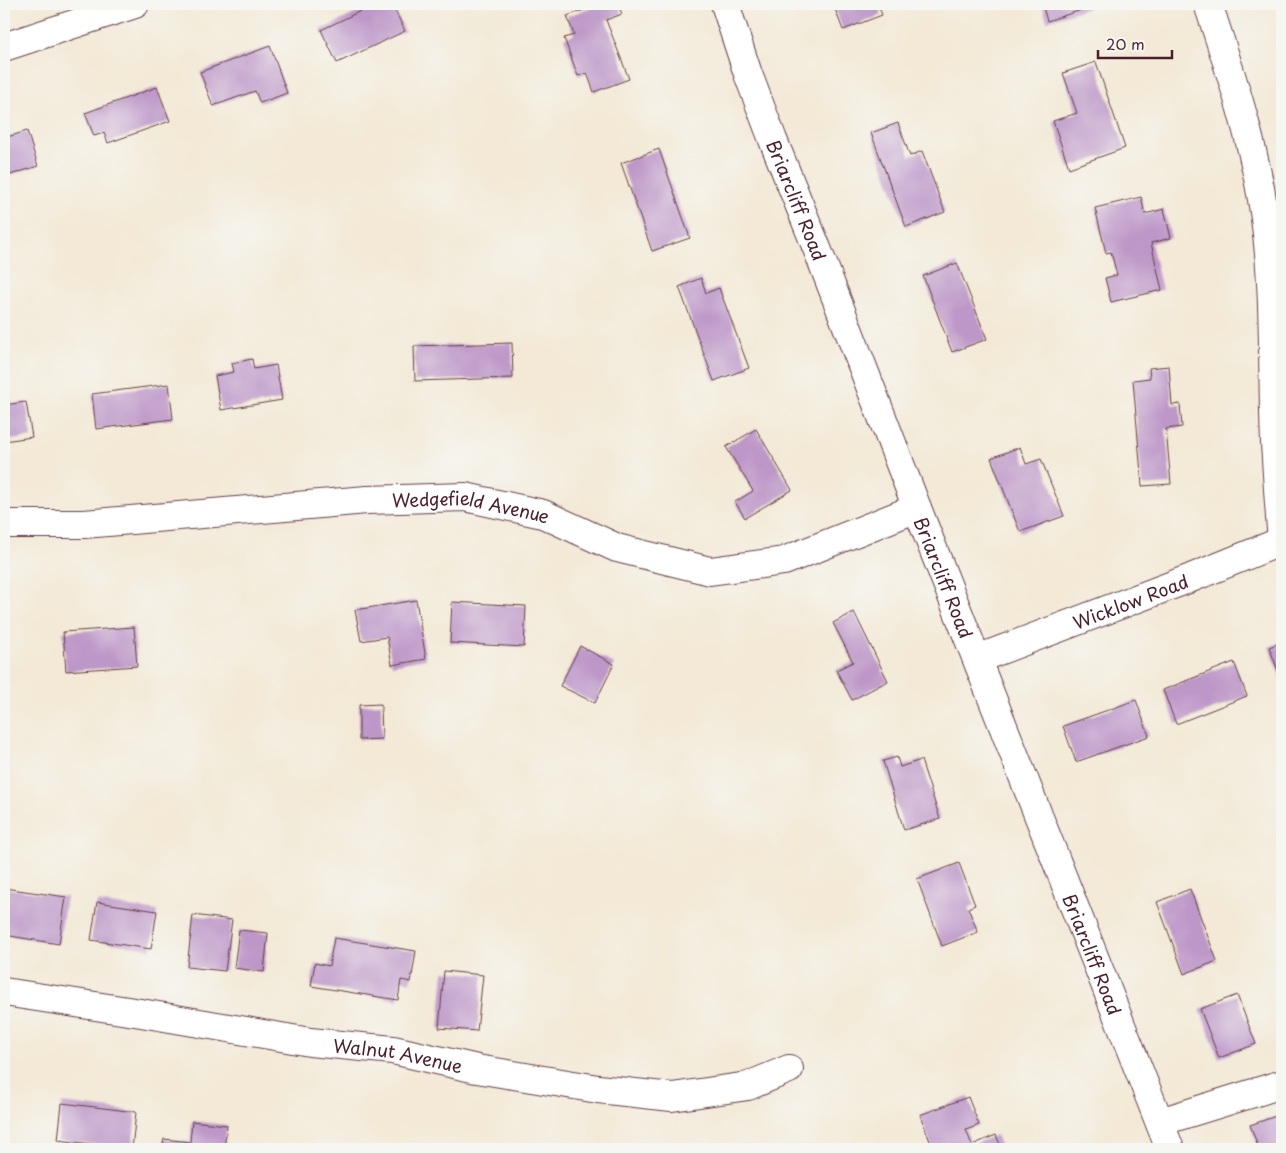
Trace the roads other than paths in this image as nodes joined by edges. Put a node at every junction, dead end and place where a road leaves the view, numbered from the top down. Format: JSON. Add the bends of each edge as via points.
{"nodes":[{"id":1,"x":135,"y":4,"type":"edge"},
{"id":2,"x":725,"y":4,"type":"edge"},
{"id":3,"x":1208,"y":4,"type":"edge"},
{"id":4,"x":4,"y":47,"type":"edge"},
{"id":5,"x":917,"y":508,"type":"junction"},
{"id":6,"x":4,"y":524,"type":"edge"},
{"id":7,"x":1282,"y":541,"type":"edge"},
{"id":8,"x":977,"y":659,"type":"junction"},
{"id":9,"x":4,"y":992,"type":"edge"},
{"id":10,"x":789,"y":1069,"type":"dead end"},
{"id":11,"x":1282,"y":1084,"type":"edge"},
{"id":12,"x":1160,"y":1122,"type":"junction"},
{"id":13,"x":1170,"y":1149,"type":"edge"}],
"edges":[{"from":1,"to":4,"type":"street"},
{"from":2,"to":5,"type":"street","name":"Briarcliff Road","via":[[748,74]]},
{"from":3,"to":7,"type":"street","via":[[1254,155],[1267,234]]},
{"from":5,"to":6,"type":"street","name":"Wedgefield Avenue","via":[[784,561],[710,571],[617,548],[542,514],[465,497],[367,500],[84,524]]},
{"from":5,"to":8,"type":"street","name":"Briarcliff Road"},
{"from":7,"to":8,"type":"street","name":"Wicklow Road"},
{"from":8,"to":12,"type":"street","name":"Briarcliff Road"},
{"from":9,"to":10,"type":"street","name":"Walnut Avenue","via":[[310,1042],[393,1050],[477,1069],[672,1097],[748,1086]]},
{"from":11,"to":12,"type":"street"},
{"from":12,"to":13,"type":"street","name":"Briarcliff Road"}]}
